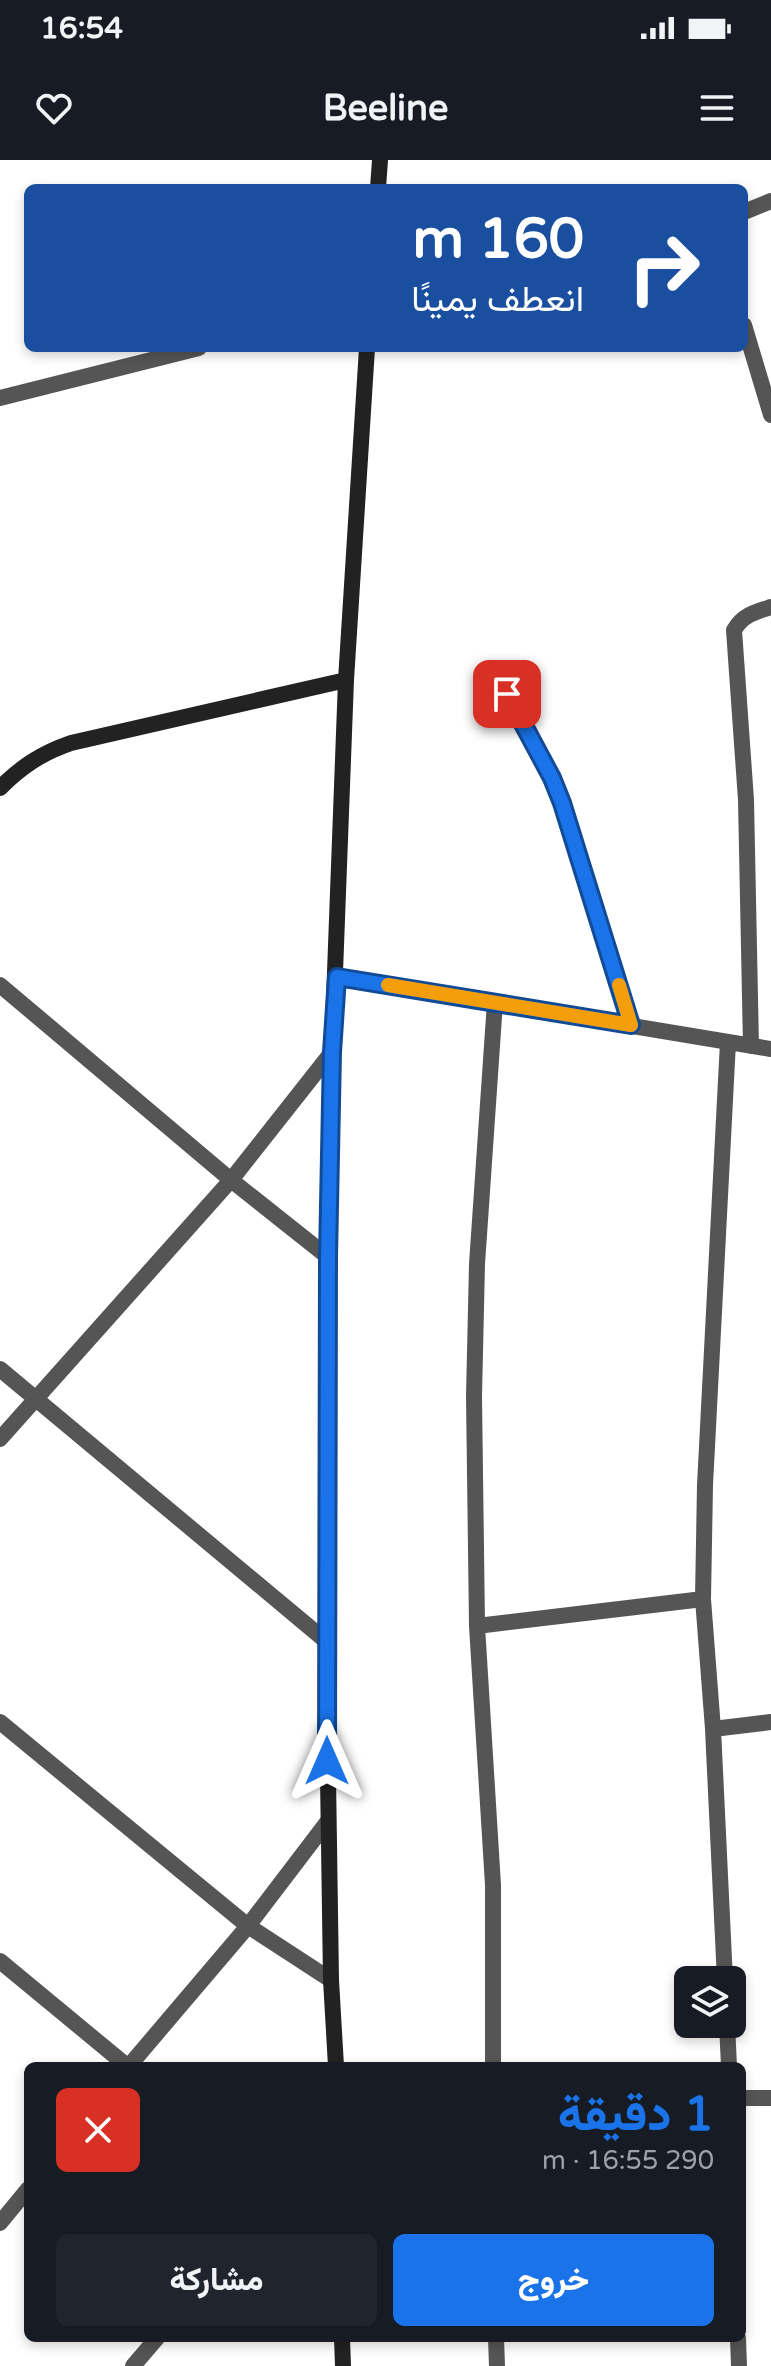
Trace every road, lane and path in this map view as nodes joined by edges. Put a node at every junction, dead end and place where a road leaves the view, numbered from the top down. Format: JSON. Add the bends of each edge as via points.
{"nodes":[{"id":1,"x":380,"y":160,"type":"edge"},
{"id":2,"x":378,"y":184,"type":"edge"},
{"id":3,"x":771,"y":201,"type":"edge"},
{"id":4,"x":748,"y":210,"type":"edge"},
{"id":5,"x":748,"y":338,"type":"edge"},
{"id":6,"x":183,"y":352,"type":"edge"},
{"id":7,"x":367,"y":352,"type":"edge"},
{"id":8,"x":0,"y":398,"type":"edge"},
{"id":9,"x":771,"y":415,"type":"edge"},
{"id":10,"x":771,"y":607,"type":"edge"},
{"id":11,"x":346,"y":680,"type":"junction"},
{"id":12,"x":507,"y":694,"type":"dead end"},
{"id":13,"x":0,"y":788,"type":"edge"},
{"id":14,"x":337,"y":977,"type":"junction"},
{"id":15,"x":0,"y":985,"type":"edge"},
{"id":16,"x":495,"y":1002,"type":"junction"},
{"id":17,"x":631,"y":1025,"type":"junction"},
{"id":18,"x":728,"y":1042,"type":"junction"},
{"id":19,"x":751,"y":1046,"type":"junction"},
{"id":20,"x":771,"y":1049,"type":"edge"},
{"id":21,"x":332,"y":1052,"type":"junction"},
{"id":22,"x":231,"y":1180,"type":"junction"},
{"id":23,"x":328,"y":1257,"type":"junction"},
{"id":24,"x":0,"y":1369,"type":"edge"},
{"id":25,"x":35,"y":1400,"type":"junction"},
{"id":26,"x":0,"y":1439,"type":"edge"},
{"id":27,"x":703,"y":1599,"type":"junction"},
{"id":28,"x":477,"y":1626,"type":"junction"},
{"id":29,"x":326,"y":1641,"type":"junction"},
{"id":30,"x":0,"y":1722,"type":"edge"},
{"id":31,"x":771,"y":1722,"type":"edge"},
{"id":32,"x":713,"y":1729,"type":"junction"},
{"id":33,"x":328,"y":1821,"type":"junction"},
{"id":34,"x":248,"y":1926,"type":"junction"},
{"id":35,"x":0,"y":1961,"type":"edge"},
{"id":36,"x":724,"y":1966,"type":"edge"},
{"id":37,"x":331,"y":1980,"type":"junction"},
{"id":38,"x":728,"y":2038,"type":"edge"},
{"id":39,"x":123,"y":2062,"type":"edge"},
{"id":40,"x":131,"y":2062,"type":"edge"},
{"id":41,"x":336,"y":2062,"type":"edge"},
{"id":42,"x":493,"y":2062,"type":"edge"},
{"id":43,"x":729,"y":2062,"type":"edge"},
{"id":44,"x":746,"y":2098,"type":"edge"},
{"id":45,"x":771,"y":2098,"type":"edge"},
{"id":46,"x":24,"y":2194,"type":"edge"},
{"id":47,"x":0,"y":2223,"type":"edge"},
{"id":48,"x":154,"y":2342,"type":"edge"},
{"id":49,"x":342,"y":2342,"type":"edge"},
{"id":50,"x":496,"y":2342,"type":"edge"},
{"id":51,"x":738,"y":2342,"type":"edge"},
{"id":52,"x":133,"y":2366,"type":"edge"},
{"id":53,"x":343,"y":2366,"type":"edge"},
{"id":54,"x":497,"y":2366,"type":"edge"},
{"id":55,"x":739,"y":2366,"type":"edge"}],
"edges":[{"from":1,"to":2,"type":"street"},
{"from":3,"to":4,"type":"street"},
{"from":5,"to":9,"type":"street"},
{"from":6,"to":8,"type":"street"},
{"from":7,"to":11,"type":"street"},
{"from":10,"to":19,"type":"street","via":[[748,614],[734,630],[746,800]]},
{"from":11,"to":13,"type":"street","via":[[71,743],[43,752]]},
{"from":11,"to":14,"type":"street"},
{"from":12,"to":17,"type":"street","via":[[562,803]]},
{"from":14,"to":16,"type":"street"},
{"from":14,"to":21,"type":"street"},
{"from":15,"to":22,"type":"street"},
{"from":16,"to":17,"type":"street"},
{"from":16,"to":28,"type":"street","via":[[474,1322]]},
{"from":17,"to":18,"type":"street"},
{"from":18,"to":19,"type":"street"},
{"from":18,"to":27,"type":"street"},
{"from":19,"to":20,"type":"street"},
{"from":21,"to":22,"type":"street"},
{"from":21,"to":23,"type":"street"},
{"from":22,"to":23,"type":"street"},
{"from":22,"to":25,"type":"street"},
{"from":23,"to":29,"type":"street"},
{"from":24,"to":25,"type":"street"},
{"from":25,"to":26,"type":"street"},
{"from":25,"to":29,"type":"street"},
{"from":27,"to":28,"type":"street"},
{"from":27,"to":32,"type":"street"},
{"from":28,"to":42,"type":"street","via":[[493,1885]]},
{"from":29,"to":33,"type":"street"},
{"from":30,"to":34,"type":"street"},
{"from":31,"to":32,"type":"street"},
{"from":32,"to":36,"type":"street"},
{"from":33,"to":34,"type":"street"},
{"from":33,"to":37,"type":"street"},
{"from":34,"to":37,"type":"street"},
{"from":34,"to":40,"type":"street"},
{"from":35,"to":39,"type":"street"},
{"from":37,"to":41,"type":"street"},
{"from":38,"to":43,"type":"street"},
{"from":44,"to":45,"type":"street"},
{"from":46,"to":47,"type":"street"},
{"from":48,"to":52,"type":"street"},
{"from":49,"to":53,"type":"street"},
{"from":50,"to":54,"type":"street"},
{"from":51,"to":55,"type":"street"}]}
